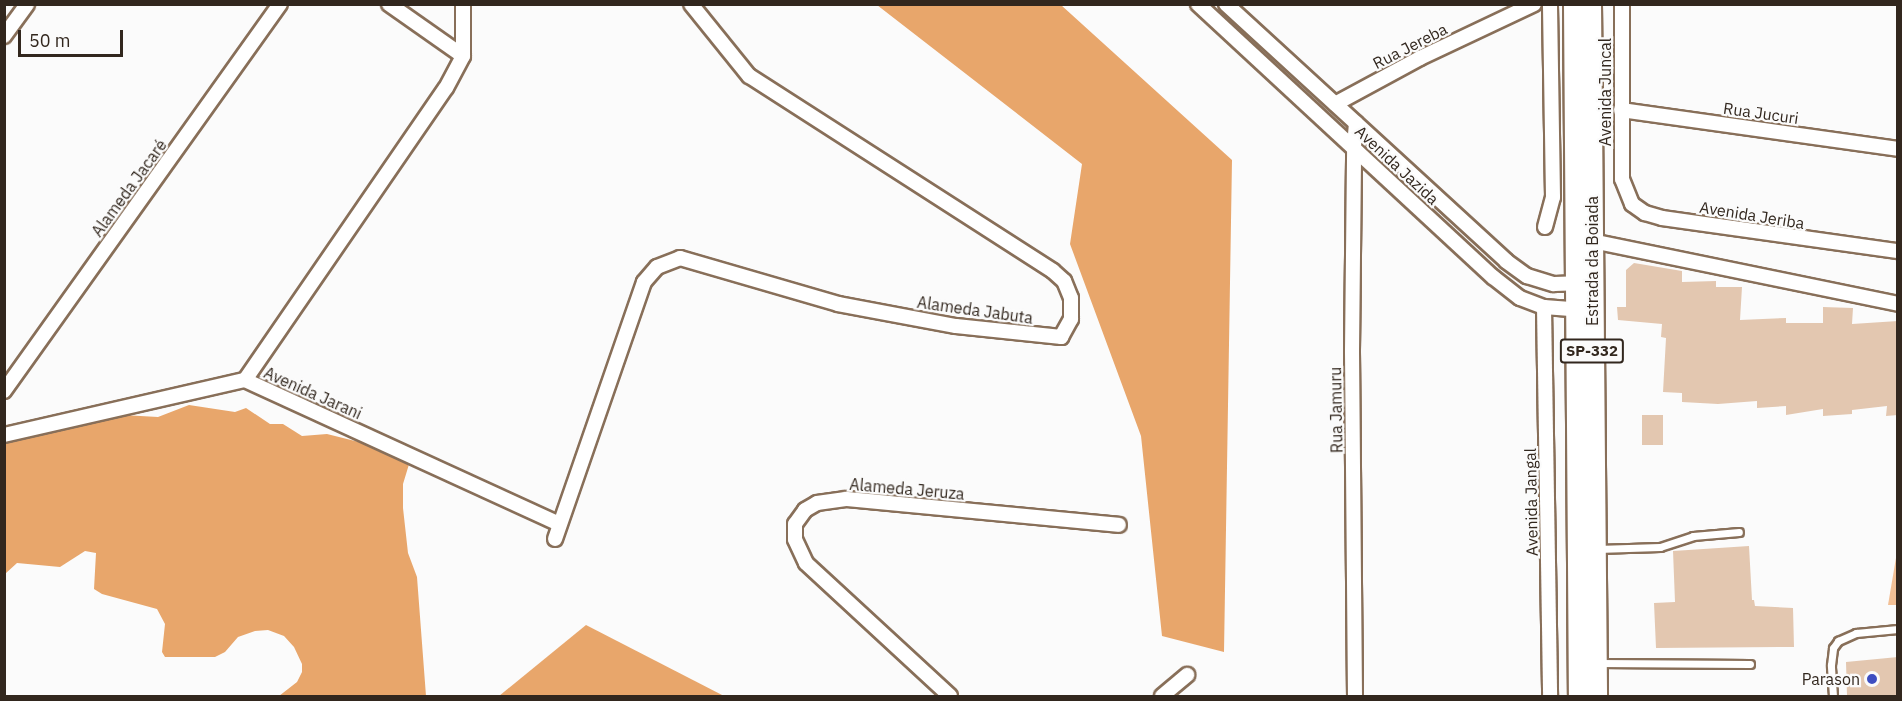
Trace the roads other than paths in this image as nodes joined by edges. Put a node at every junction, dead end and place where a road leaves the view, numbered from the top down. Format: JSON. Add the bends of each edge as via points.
{"nodes":[{"id":1,"x":27,"y":4,"type":"edge"},
{"id":2,"x":280,"y":4,"type":"edge"},
{"id":3,"x":389,"y":4,"type":"edge"},
{"id":4,"x":463,"y":4,"type":"edge"},
{"id":5,"x":691,"y":4,"type":"edge"},
{"id":6,"x":1198,"y":4,"type":"edge"},
{"id":7,"x":1226,"y":4,"type":"edge"},
{"id":8,"x":1534,"y":4,"type":"edge"},
{"id":9,"x":1550,"y":4,"type":"edge"},
{"id":10,"x":1574,"y":4,"type":"edge"},
{"id":11,"x":1590,"y":4,"type":"edge"},
{"id":12,"x":1622,"y":4,"type":"edge"},
{"id":13,"x":4,"y":36,"type":"edge"},
{"id":14,"x":463,"y":56,"type":"junction"},
{"id":15,"x":1335,"y":104,"type":"junction"},
{"id":16,"x":1621,"y":110,"type":"junction"},
{"id":17,"x":1356,"y":123,"type":"junction"},
{"id":18,"x":1354,"y":146,"type":"junction"},
{"id":19,"x":1898,"y":149,"type":"edge"},
{"id":20,"x":1622,"y":179,"type":"joint"},
{"id":21,"x":1545,"y":227,"type":"dead end"},
{"id":22,"x":1592,"y":241,"type":"junction"},
{"id":23,"x":1898,"y":251,"type":"edge"},
{"id":24,"x":1583,"y":283,"type":"junction"},
{"id":25,"x":1898,"y":304,"type":"edge"},
{"id":26,"x":1544,"y":307,"type":"junction"},
{"id":27,"x":1583,"y":310,"type":"junction"},
{"id":28,"x":245,"y":380,"type":"junction"},
{"id":29,"x":4,"y":391,"type":"edge"},
{"id":30,"x":4,"y":435,"type":"edge"},
{"id":31,"x":559,"y":524,"type":"junction"},
{"id":32,"x":1119,"y":525,"type":"dead end"},
{"id":33,"x":1739,"y":532,"type":"dead end"},
{"id":34,"x":555,"y":539,"type":"dead end"},
{"id":35,"x":1596,"y":549,"type":"junction"},
{"id":36,"x":1898,"y":629,"type":"edge"},
{"id":37,"x":1596,"y":663,"type":"junction"},
{"id":38,"x":1750,"y":664,"type":"dead end"},
{"id":39,"x":1187,"y":675,"type":"dead end"},
{"id":40,"x":950,"y":696,"type":"edge"},
{"id":41,"x":1162,"y":696,"type":"edge"},
{"id":42,"x":1355,"y":696,"type":"edge"},
{"id":43,"x":1550,"y":696,"type":"edge"},
{"id":44,"x":1578,"y":696,"type":"edge"},
{"id":45,"x":1596,"y":696,"type":"edge"},
{"id":46,"x":1833,"y":696,"type":"edge"}],
"edges":[{"from":1,"to":13,"type":"street"},
{"from":2,"to":29,"type":"street","name":"Alameda Jacaré"},
{"from":3,"to":14,"type":"street"},
{"from":4,"to":14,"type":"street"},
{"from":5,"to":31,"type":"street","name":"Alameda Jabuta","via":[[749,76],[1053,271],[1064,281],[1071,298],[1071,320],[1061,337],[956,326],[838,304],[680,258],[671,261],[657,267],[644,282]]},
{"from":6,"to":18,"type":"street","name":"Avenida Jazida"},
{"from":7,"to":15,"type":"street","name":"Avenida Jazida"},
{"from":8,"to":15,"type":"street","name":"Rua Jereba"},
{"from":9,"to":21,"type":"street","via":[[1553,197]]},
{"from":10,"to":24,"type":"main road","name":"Estrada da Boiada","number":"SP-332"},
{"from":11,"to":22,"type":"main road","name":"Estrada da Boiada","number":"SP-332"},
{"from":12,"to":16,"type":"street","name":"Avenida Juncal"},
{"from":14,"to":28,"type":"street","via":[[446,88]]},
{"from":15,"to":17,"type":"street","name":"Avenida Jazida"},
{"from":16,"to":19,"type":"street","name":"Rua Jucuri"},
{"from":16,"to":20,"type":"street","name":"Avenida Juncal"},
{"from":17,"to":18,"type":"street","name":"Rua Jamuru"},
{"from":17,"to":24,"type":"street","name":"Avenida Jazida","via":[[1527,276],[1554,284]]},
{"from":18,"to":26,"type":"street","name":"Avenida Jazida","via":[[1493,277],[1520,298]]},
{"from":18,"to":42,"type":"street","name":"Rua Jamuru"},
{"from":20,"to":23,"type":"street","name":"Avenida Jeriba","via":[[1632,204],[1662,218]]},
{"from":22,"to":24,"type":"main road","name":"Estrada da Boiada","number":"SP-332"},
{"from":22,"to":25,"type":"street"},
{"from":24,"to":27,"type":"main road","name":"Estrada da Boiada","number":"SP-332"},
{"from":26,"to":27,"type":"street","name":"Avenida Jazida"},
{"from":26,"to":43,"type":"street","name":"Avenida Jangal"},
{"from":27,"to":35,"type":"main road","name":"Estrada da Boiada","number":"SP-332"},
{"from":27,"to":44,"type":"main road","name":"Estrada da Boiada","number":"SP-332"},
{"from":28,"to":30,"type":"street","name":"Avenida Jarani"},
{"from":28,"to":31,"type":"street","name":"Avenida Jarani"},
{"from":31,"to":34,"type":"street","name":"Alameda Jabuta"},
{"from":32,"to":40,"type":"street","name":"Alameda Jeruza","via":[[846,499],[817,503],[805,510],[795,524],[795,539],[806,563]]},
{"from":33,"to":35,"type":"lane","via":[[1694,537],[1660,547]]},
{"from":35,"to":37,"type":"main road","name":"Estrada da Boiada","number":"SP-332"},
{"from":36,"to":46,"type":"lane","via":[[1856,633],[1838,641],[1831,665]]},
{"from":37,"to":38,"type":"lane"},
{"from":37,"to":45,"type":"main road","name":"Estrada da Boiada","number":"SP-332"},
{"from":39,"to":41,"type":"street"}]}
